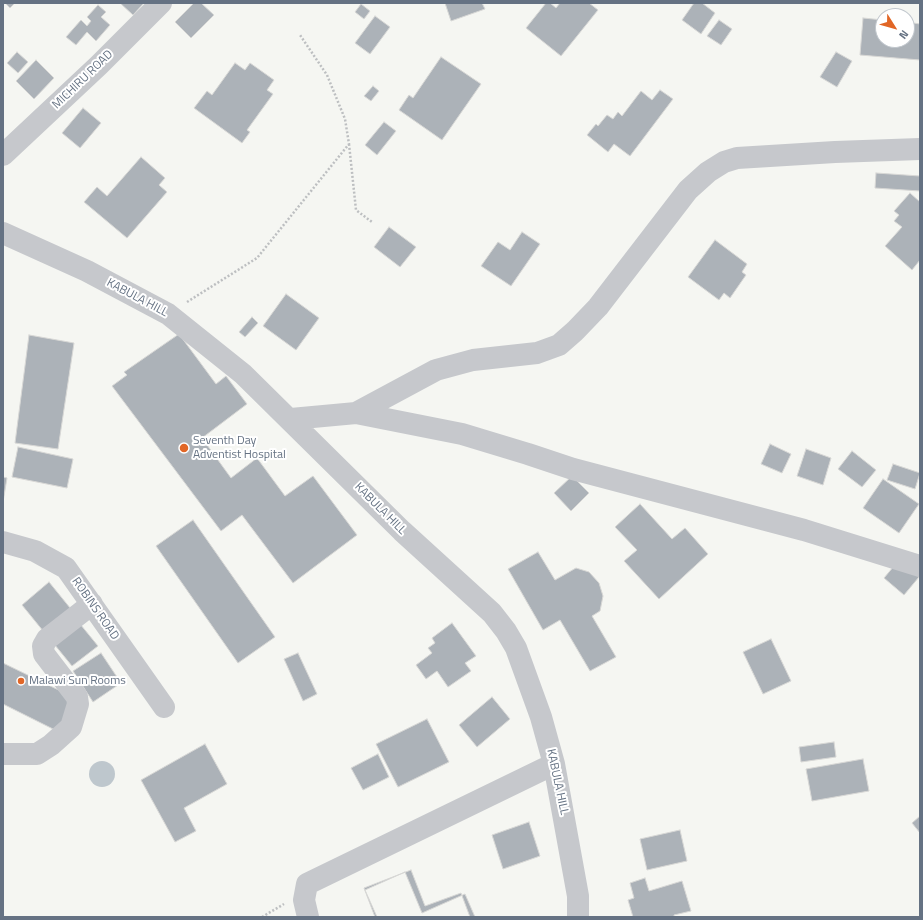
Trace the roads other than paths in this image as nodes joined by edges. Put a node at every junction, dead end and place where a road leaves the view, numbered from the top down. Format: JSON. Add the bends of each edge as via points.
{"nodes":[{"id":1,"x":161,"y":3,"type":"edge"},
{"id":2,"x":920,"y":150,"type":"edge"},
{"id":3,"x":3,"y":155,"type":"edge"},
{"id":4,"x":3,"y":233,"type":"edge"},
{"id":5,"x":356,"y":413,"type":"junction"},
{"id":6,"x":291,"y":419,"type":"junction"},
{"id":7,"x":3,"y":542,"type":"edge"},
{"id":8,"x":920,"y":566,"type":"edge"},
{"id":9,"x":92,"y":604,"type":"junction"},
{"id":10,"x":164,"y":706,"type":"dead end"},
{"id":11,"x":3,"y":754,"type":"edge"},
{"id":12,"x":554,"y":764,"type":"junction"},
{"id":13,"x":308,"y":917,"type":"edge"},
{"id":14,"x":578,"y":917,"type":"edge"}],
"edges":[{"from":1,"to":3,"type":"street","name":"MICHIRU ROAD"},
{"from":2,"to":5,"type":"street","via":[[752,157],[724,162],[688,190],[598,307],[559,344],[537,353],[473,360],[436,370]]},
{"from":4,"to":6,"type":"street","name":"KABULA HILL","via":[[87,271],[168,314],[243,374]]},
{"from":5,"to":6,"type":"street"},
{"from":5,"to":8,"type":"street","via":[[462,434],[572,469],[804,530]]},
{"from":6,"to":12,"type":"street","name":"KABULA HILL","via":[[402,531],[492,613],[506,631],[516,648],[536,702]]},
{"from":7,"to":9,"type":"street","name":"ROBINS ROAD","via":[[35,551],[66,568]]},
{"from":9,"to":10,"type":"street","name":"ROBINS ROAD"},
{"from":9,"to":11,"type":"street","via":[[47,639],[42,646],[44,654],[77,697],[78,704],[71,727],[37,754]]},
{"from":12,"to":13,"type":"street","via":[[307,884],[304,900]]},
{"from":12,"to":14,"type":"street","name":"KABULA HILL","via":[[578,896]]}]}
